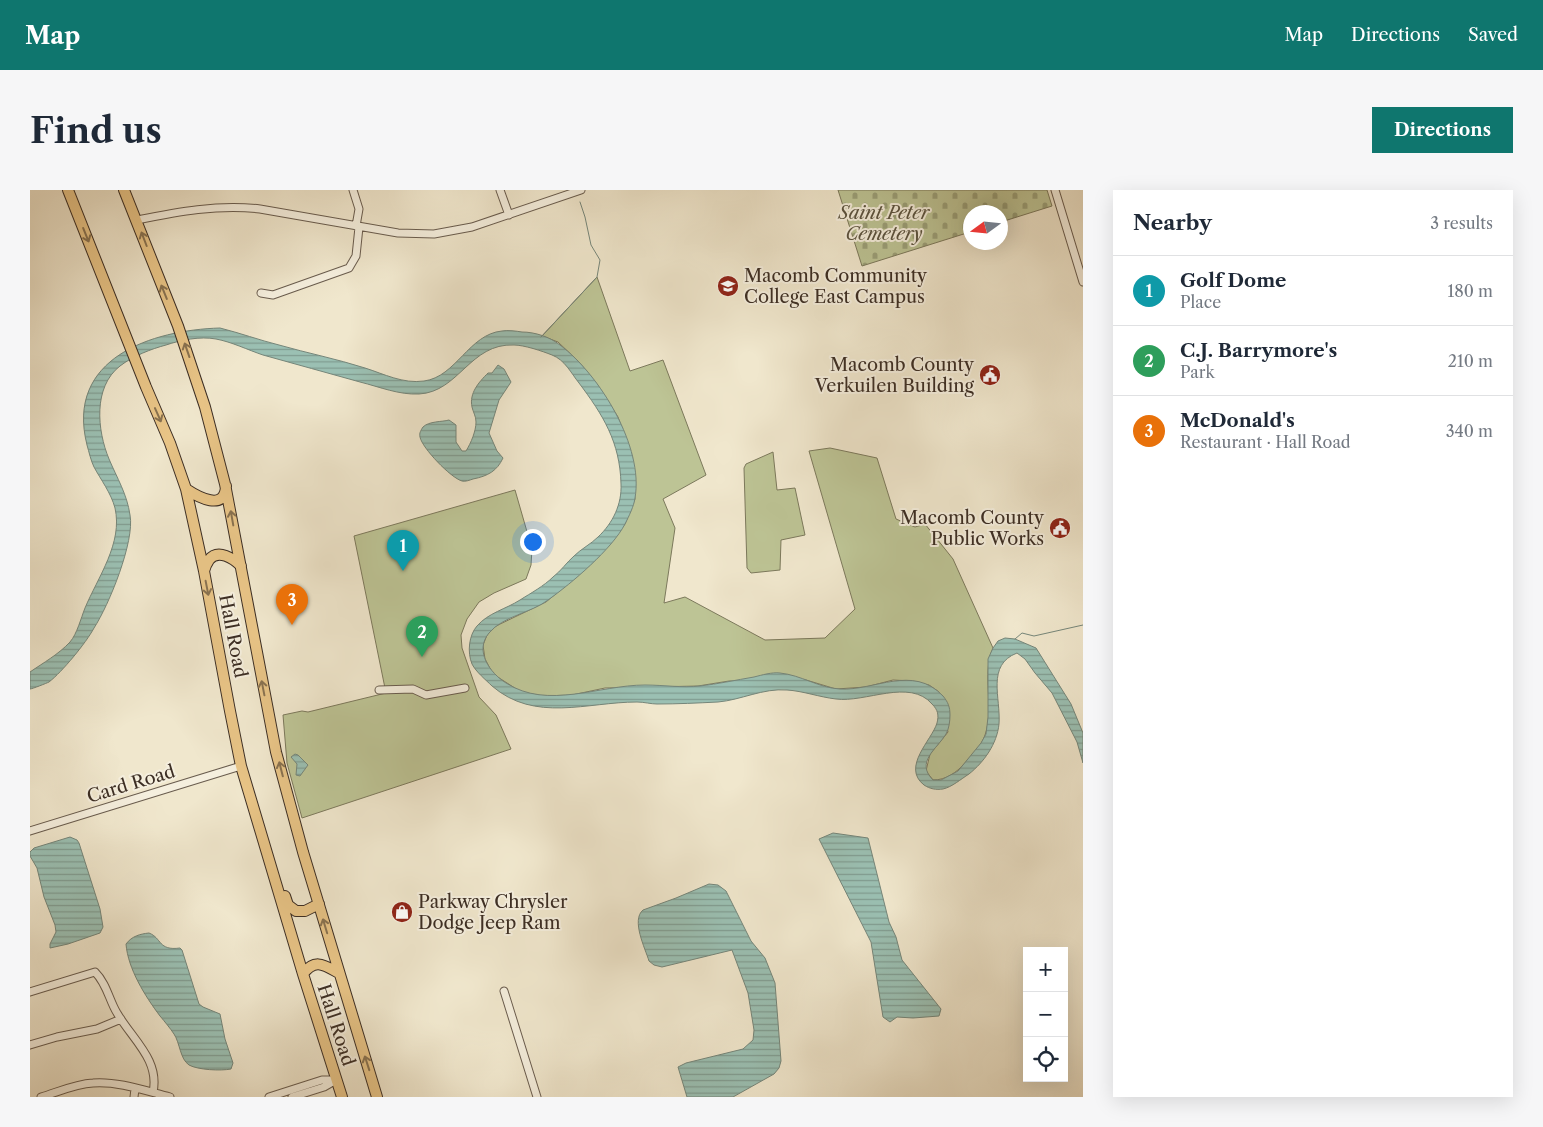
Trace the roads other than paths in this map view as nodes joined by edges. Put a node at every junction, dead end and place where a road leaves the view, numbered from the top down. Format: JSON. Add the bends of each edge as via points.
{"nodes":[{"id":1,"x":68,"y":190,"type":"edge"},
{"id":2,"x":353,"y":190,"type":"edge"},
{"id":3,"x":500,"y":190,"type":"edge"},
{"id":4,"x":581,"y":190,"type":"edge"},
{"id":5,"x":1055,"y":190,"type":"edge"},
{"id":6,"x":124,"y":192,"type":"edge"},
{"id":7,"x":509,"y":215,"type":"junction"},
{"id":8,"x":136,"y":220,"type":"junction"},
{"id":9,"x":358,"y":226,"type":"junction"},
{"id":10,"x":1083,"y":282,"type":"edge"},
{"id":11,"x":261,"y":293,"type":"dead end"},
{"id":12,"x":226,"y":484,"type":"junction"},
{"id":13,"x":186,"y":489,"type":"junction"},
{"id":14,"x":241,"y":566,"type":"junction"},
{"id":15,"x":204,"y":571,"type":"junction"},
{"id":16,"x":465,"y":688,"type":"dead end"},
{"id":17,"x":378,"y":690,"type":"dead end"},
{"id":18,"x":242,"y":766,"type":"junction"},
{"id":19,"x":30,"y":831,"type":"edge"},
{"id":20,"x":263,"y":842,"type":"junction"},
{"id":21,"x":318,"y":904,"type":"junction"},
{"id":22,"x":339,"y":973,"type":"junction"},
{"id":23,"x":303,"y":974,"type":"junction"},
{"id":24,"x":504,"y":991,"type":"dead end"},
{"id":25,"x":30,"y":992,"type":"edge"},
{"id":26,"x":121,"y":1019,"type":"junction"},
{"id":27,"x":30,"y":1045,"type":"edge"},
{"id":28,"x":336,"y":1080,"type":"junction"},
{"id":29,"x":135,"y":1088,"type":"junction"},
{"id":30,"x":153,"y":1092,"type":"junction"},
{"id":31,"x":291,"y":1095,"type":"edge"},
{"id":32,"x":41,"y":1097,"type":"edge"},
{"id":33,"x":134,"y":1097,"type":"edge"},
{"id":34,"x":170,"y":1097,"type":"edge"},
{"id":35,"x":268,"y":1097,"type":"edge"},
{"id":36,"x":343,"y":1097,"type":"edge"},
{"id":37,"x":378,"y":1097,"type":"edge"},
{"id":38,"x":537,"y":1097,"type":"edge"}],
"edges":[{"from":1,"to":13,"type":"highway","name":"Hall Road","one_way":true},
{"from":2,"to":9,"type":"street","via":[[359,209]]},
{"from":3,"to":7,"type":"street"},
{"from":4,"to":7,"type":"street"},
{"from":5,"to":10,"type":"street"},
{"from":6,"to":8,"type":"highway","name":"Hall Road"},
{"from":7,"to":9,"type":"street","via":[[472,227],[434,234],[404,234]]},
{"from":8,"to":9,"type":"street","via":[[212,207],[239,206]]},
{"from":12,"to":8,"type":"highway","name":"Hall Road","one_way":true,"via":[[195,374]]},
{"from":9,"to":11,"type":"street","via":[[356,256],[349,268],[273,295]]},
{"from":12,"to":13,"type":"highway","via":[[224,494],[215,500],[202,499]]},
{"from":14,"to":12,"type":"highway","name":"Hall Road","one_way":true},
{"from":13,"to":15,"type":"highway","name":"Hall Road"},
{"from":14,"to":15,"type":"highway","via":[[230,557],[218,555],[209,560]]},
{"from":21,"to":14,"type":"highway","name":"Hall Road","one_way":true,"via":[[276,752]]},
{"from":15,"to":18,"type":"highway","name":"Hall Road","one_way":true},
{"from":16,"to":17,"type":"street","via":[[426,695],[413,689]]},
{"from":18,"to":19,"type":"street","name":"Card Road"},
{"from":18,"to":20,"type":"highway","name":"Hall Road"},
{"from":20,"to":21,"type":"highway","via":[[272,853],[286,900],[292,909],[302,912]]},
{"from":20,"to":23,"type":"highway","name":"Hall Road"},
{"from":22,"to":21,"type":"highway","name":"Hall Road","one_way":true},
{"from":22,"to":23,"type":"highway","via":[[323,964],[315,964]]},
{"from":37,"to":22,"type":"highway","name":"Hall Road","one_way":true},
{"from":23,"to":28,"type":"highway","name":"Hall Road"},
{"from":24,"to":38,"type":"street"},
{"from":25,"to":26,"type":"street","via":[[95,972],[102,979]]},
{"from":26,"to":27,"type":"street","via":[[97,1029]]},
{"from":26,"to":30,"type":"street","via":[[151,1062],[155,1084]]},
{"from":28,"to":31,"type":"street","via":[[324,1087]]},
{"from":28,"to":36,"type":"highway","name":"Hall Road"},
{"from":29,"to":30,"type":"street"},
{"from":29,"to":32,"type":"street","via":[[95,1083]]},
{"from":29,"to":33,"type":"street"},
{"from":30,"to":34,"type":"street"},
{"from":31,"to":35,"type":"street"}]}
